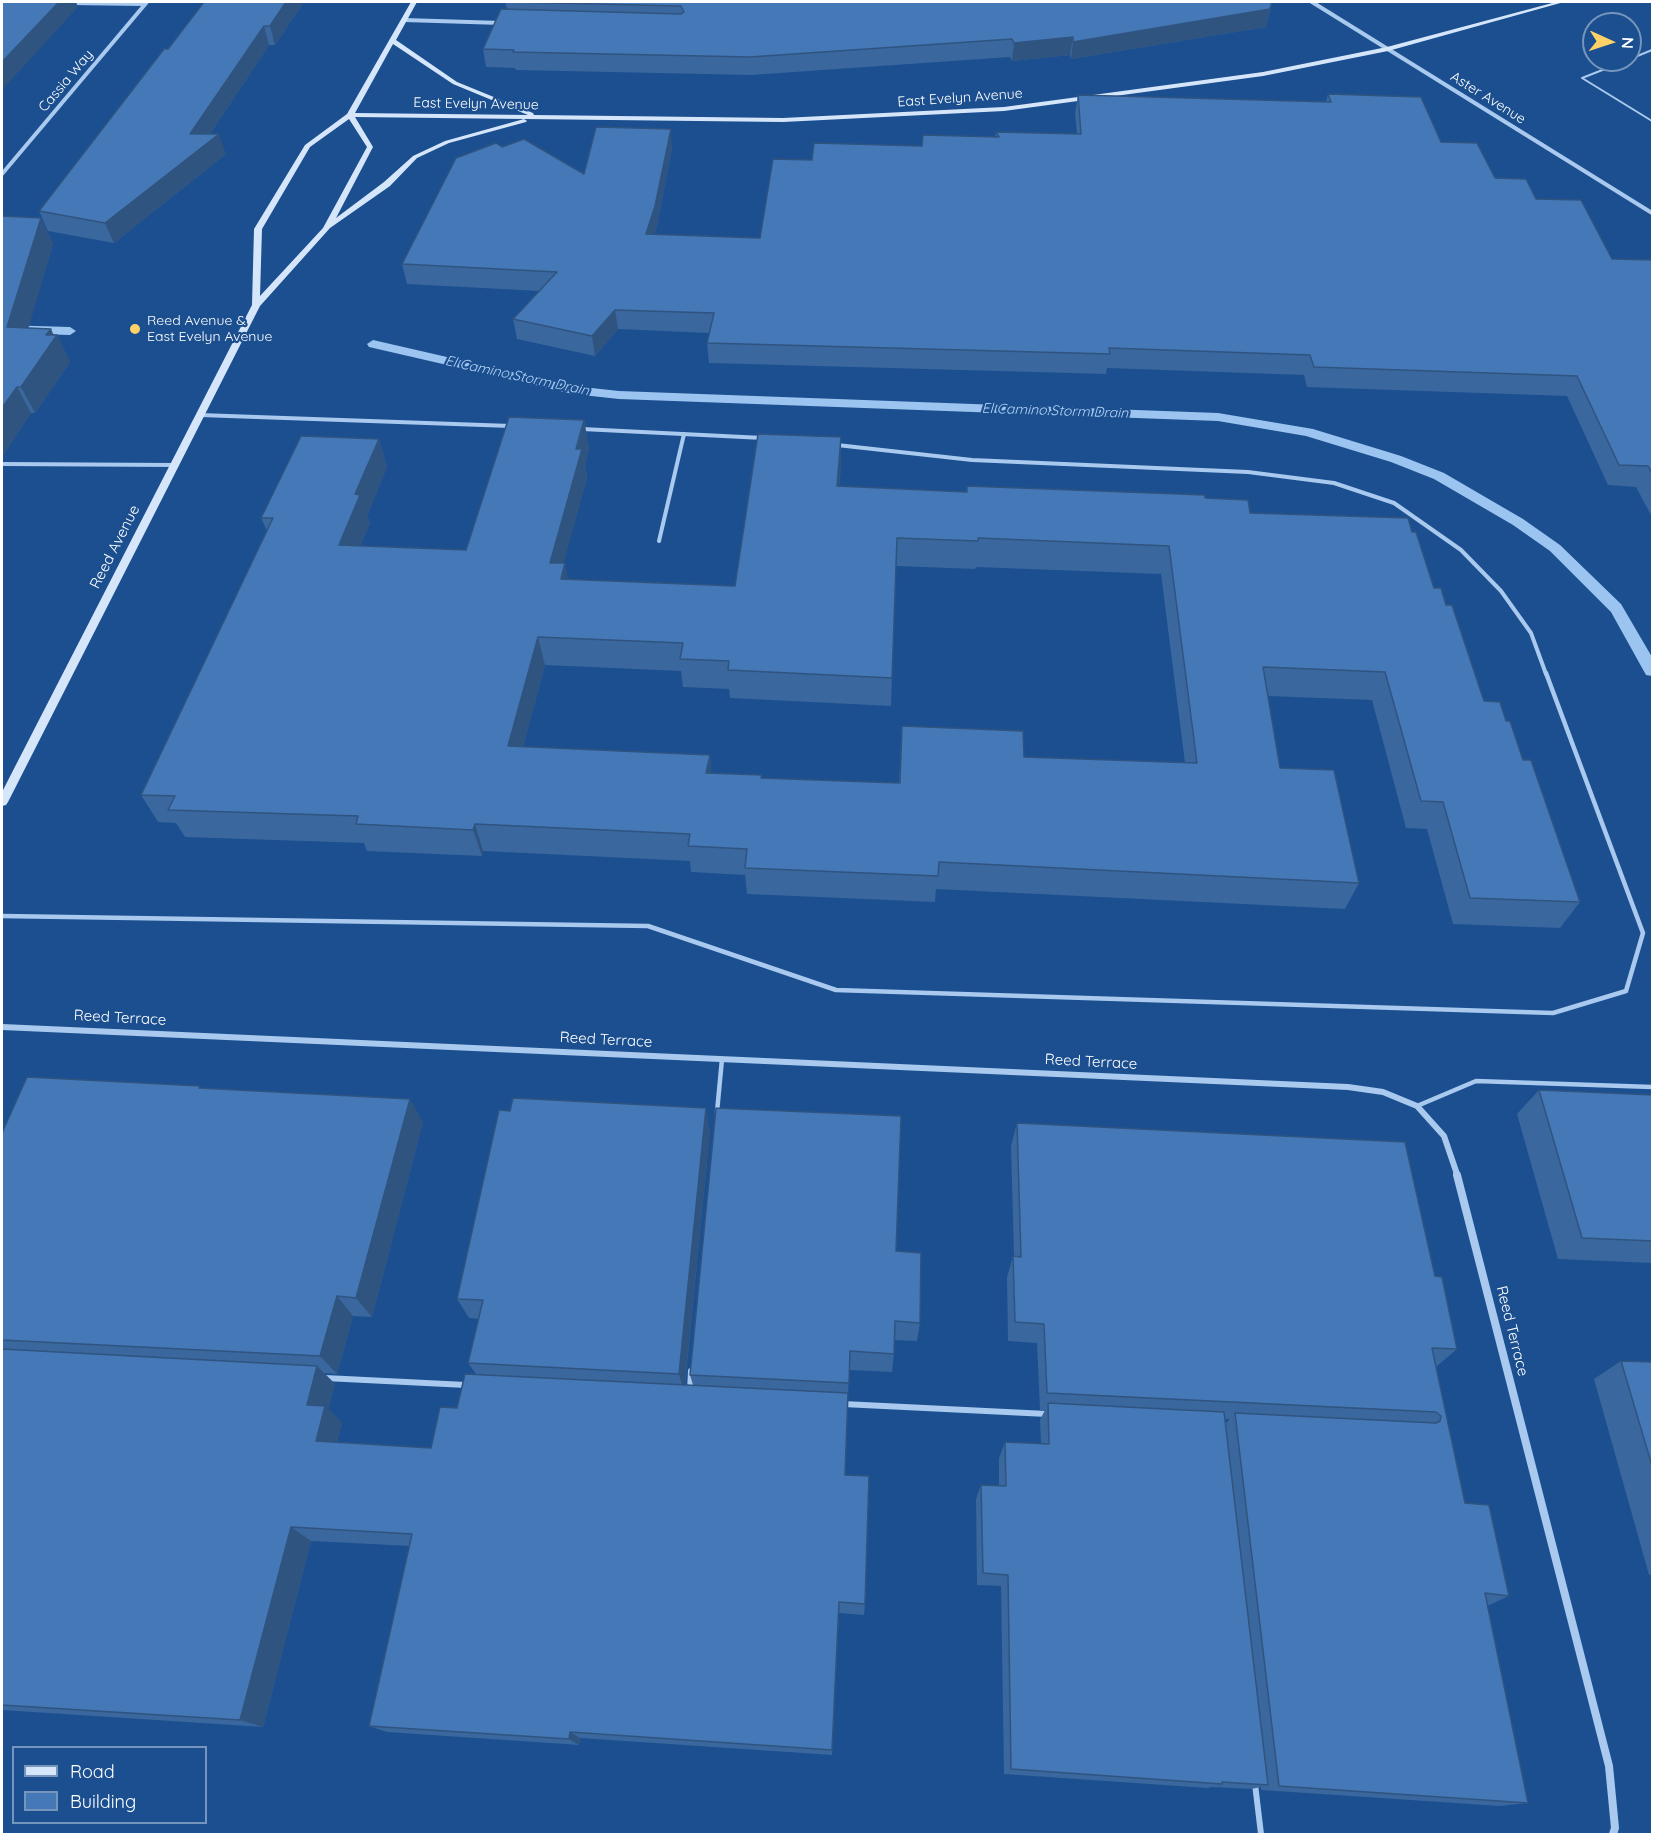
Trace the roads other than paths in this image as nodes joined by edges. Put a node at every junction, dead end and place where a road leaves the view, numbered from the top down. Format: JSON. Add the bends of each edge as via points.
{"nodes":[{"id":1,"x":65,"y":2,"type":"edge"},
{"id":2,"x":414,"y":2,"type":"edge"},
{"id":3,"x":1312,"y":2,"type":"edge"},
{"id":4,"x":1561,"y":2,"type":"edge"},
{"id":5,"x":145,"y":3,"type":"edge"},
{"id":6,"x":404,"y":20,"type":"junction"},
{"id":7,"x":506,"y":23,"type":"edge"},
{"id":8,"x":392,"y":40,"type":"junction"},
{"id":9,"x":1388,"y":49,"type":"junction"},
{"id":10,"x":1598,"y":72,"type":"edge"},
{"id":11,"x":350,"y":115,"type":"junction"},
{"id":12,"x":538,"y":117,"type":"junction"},
{"id":13,"x":1653,"y":121,"type":"edge"},
{"id":14,"x":2,"y":174,"type":"edge"},
{"id":15,"x":1653,"y":213,"type":"edge"},
{"id":16,"x":326,"y":229,"type":"junction"},
{"id":17,"x":256,"y":305,"type":"junction"},
{"id":18,"x":200,"y":415,"type":"junction"},
{"id":19,"x":512,"y":426,"type":"edge"},
{"id":20,"x":581,"y":429,"type":"edge"},
{"id":21,"x":684,"y":434,"type":"junction"},
{"id":22,"x":764,"y":438,"type":"edge"},
{"id":23,"x":833,"y":445,"type":"edge"},
{"id":24,"x":2,"y":464,"type":"edge"},
{"id":25,"x":174,"y":465,"type":"junction"},
{"id":26,"x":659,"y":541,"type":"dead end"},
{"id":27,"x":3,"y":796,"type":"edge"},
{"id":28,"x":2,"y":916,"type":"edge"},
{"id":29,"x":2,"y":1028,"type":"edge"},
{"id":30,"x":722,"y":1059,"type":"junction"},
{"id":31,"x":1653,"y":1087,"type":"edge"},
{"id":32,"x":1417,"y":1106,"type":"junction"},
{"id":33,"x":716,"y":1117,"type":"edge"},
{"id":34,"x":692,"y":1361,"type":"edge"},
{"id":35,"x":322,"y":1378,"type":"edge"},
{"id":36,"x":476,"y":1385,"type":"edge"},
{"id":37,"x":701,"y":1396,"type":"edge"},
{"id":38,"x":832,"y":1403,"type":"edge"},
{"id":39,"x":1060,"y":1415,"type":"edge"},
{"id":40,"x":1254,"y":1776,"type":"edge"},
{"id":41,"x":1261,"y":1834,"type":"edge"},
{"id":42,"x":1613,"y":1834,"type":"edge"}],
"edges":[{"from":1,"to":5,"type":"street"},
{"from":2,"to":6,"type":"main road","name":"Reed Avenue"},
{"from":3,"to":9,"type":"street","name":"Aster Avenue"},
{"from":4,"to":9,"type":"main road","name":"East Evelyn Avenue"},
{"from":5,"to":14,"type":"street","name":"Cassia Way"},
{"from":6,"to":7,"type":"street"},
{"from":6,"to":8,"type":"main road","name":"Reed Avenue"},
{"from":8,"to":11,"type":"main road","name":"Reed Avenue"},
{"from":8,"to":12,"type":"main road","via":[[455,82]]},
{"from":9,"to":12,"type":"main road","name":"East Evelyn Avenue","via":[[1263,74],[1004,110],[783,120]]},
{"from":9,"to":15,"type":"street","name":"Aster Avenue"},
{"from":10,"to":13,"type":"lane","via":[[1582,78]]},
{"from":11,"to":12,"type":"main road","name":"East Evelyn Avenue"},
{"from":11,"to":16,"type":"main road","name":"Reed Avenue","via":[[370,147]]},
{"from":11,"to":17,"type":"main road","name":"Reed Avenue","via":[[307,146],[258,229]]},
{"from":12,"to":16,"type":"main road","via":[[447,142],[415,157],[387,184]]},
{"from":16,"to":17,"type":"main road","name":"Reed Avenue"},
{"from":17,"to":18,"type":"main road","name":"Reed Avenue"},
{"from":18,"to":19,"type":"lane"},
{"from":18,"to":25,"type":"main road","name":"Reed Avenue"},
{"from":20,"to":21,"type":"lane"},
{"from":21,"to":22,"type":"lane"},
{"from":21,"to":26,"type":"lane"},
{"from":23,"to":28,"type":"lane","via":[[972,460],[1248,472],[1334,483],[1394,503],[1461,550],[1501,591],[1531,633],[1643,933],[1626,991],[1553,1013],[836,990],[648,926]]},
{"from":24,"to":25,"type":"lane"},
{"from":25,"to":27,"type":"main road","name":"Reed Avenue"},
{"from":29,"to":30,"type":"street","name":"Reed Terrace"},
{"from":30,"to":32,"type":"street","name":"Reed Terrace","via":[[1348,1087],[1383,1092]]},
{"from":30,"to":33,"type":"lane"},
{"from":31,"to":32,"type":"lane","via":[[1476,1082]]},
{"from":32,"to":42,"type":"street","name":"Reed Terrace","via":[[1444,1136],[1459,1180],[1609,1766]]},
{"from":34,"to":37,"type":"lane","via":[[689,1396]]},
{"from":35,"to":36,"type":"lane"},
{"from":38,"to":39,"type":"lane"},
{"from":40,"to":41,"type":"lane"}]}
